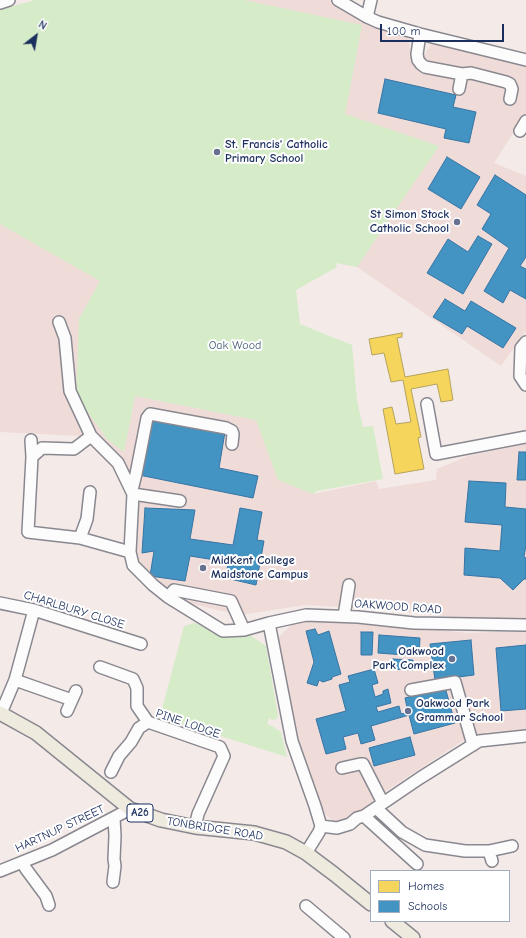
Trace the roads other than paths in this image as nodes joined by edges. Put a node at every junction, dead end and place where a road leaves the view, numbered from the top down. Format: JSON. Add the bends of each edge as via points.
{"nodes":[{"id":1,"x":9,"y":0,"type":"edge"},
{"id":2,"x":338,"y":0,"type":"edge"},
{"id":3,"x":371,"y":0,"type":"edge"},
{"id":4,"x":0,"y":3,"type":"edge"},
{"id":5,"x":367,"y":17,"type":"junction"},
{"id":6,"x":420,"y":34,"type":"junction"},
{"id":7,"x":526,"y":60,"type":"edge"},
{"id":8,"x":462,"y":74,"type":"junction"},
{"id":9,"x":459,"y":89,"type":"dead end"},
{"id":10,"x":510,"y":99,"type":"dead end"},
{"id":11,"x":526,"y":121,"type":"edge"},
{"id":12,"x":520,"y":131,"type":"dead end"},
{"id":13,"x":59,"y":322,"type":"dead end"},
{"id":14,"x":526,"y":342,"type":"edge"},
{"id":15,"x":526,"y":385,"type":"edge"},
{"id":16,"x":427,"y":404,"type":"dead end"},
{"id":17,"x":91,"y":436,"type":"junction"},
{"id":18,"x":526,"y":437,"type":"edge"},
{"id":19,"x":31,"y":440,"type":"dead end"},
{"id":20,"x":232,"y":444,"type":"dead end"},
{"id":21,"x":32,"y":457,"type":"junction"},
{"id":22,"x":90,"y":492,"type":"dead end"},
{"id":23,"x":132,"y":492,"type":"junction"},
{"id":24,"x":180,"y":501,"type":"dead end"},
{"id":25,"x":80,"y":538,"type":"junction"},
{"id":26,"x":130,"y":552,"type":"junction"},
{"id":27,"x":349,"y":585,"type":"dead end"},
{"id":28,"x":168,"y":597,"type":"junction"},
{"id":29,"x":0,"y":603,"type":"edge"},
{"id":30,"x":34,"y":610,"type":"junction"},
{"id":31,"x":344,"y":616,"type":"junction"},
{"id":32,"x":269,"y":622,"type":"junction"},
{"id":33,"x":526,"y":625,"type":"edge"},
{"id":34,"x":244,"y":630,"type":"junction"},
{"id":35,"x":141,"y":644,"type":"dead end"},
{"id":36,"x":100,"y":667,"type":"dead end"},
{"id":37,"x":15,"y":680,"type":"junction"},
{"id":38,"x":411,"y":690,"type":"dead end"},
{"id":39,"x":67,"y":711,"type":"dead end"},
{"id":40,"x":0,"y":713,"type":"edge"},
{"id":41,"x":148,"y":722,"type":"junction"},
{"id":42,"x":526,"y":736,"type":"edge"},
{"id":43,"x":473,"y":745,"type":"junction"},
{"id":44,"x":342,"y":768,"type":"dead end"},
{"id":45,"x":111,"y":772,"type":"dead end"},
{"id":46,"x":380,"y":805,"type":"junction"},
{"id":47,"x":130,"y":809,"type":"junction"},
{"id":48,"x":364,"y":816,"type":"junction"},
{"id":49,"x":114,"y":818,"type":"junction"},
{"id":50,"x":321,"y":826,"type":"junction"},
{"id":51,"x":195,"y":827,"type":"junction"},
{"id":52,"x":512,"y":846,"type":"dead end"},
{"id":53,"x":306,"y":853,"type":"junction"},
{"id":54,"x":22,"y":862,"type":"junction"},
{"id":55,"x":417,"y":864,"type":"dead end"},
{"id":56,"x":0,"y":871,"type":"edge"},
{"id":57,"x":113,"y":882,"type":"dead end"},
{"id":58,"x":370,"y":903,"type":"edge"},
{"id":59,"x":49,"y":905,"type":"dead end"},
{"id":60,"x":306,"y":906,"type":"dead end"},
{"id":61,"x":393,"y":922,"type":"edge"},
{"id":62,"x":410,"y":937,"type":"edge"},
{"id":63,"x":344,"y":938,"type":"edge"}],
"edges":[{"from":1,"to":4,"type":"street"},
{"from":2,"to":5,"type":"street"},
{"from":3,"to":5,"type":"street"},
{"from":5,"to":6,"type":"street"},
{"from":6,"to":7,"type":"street"},
{"from":6,"to":8,"type":"street","via":[[416,54],[425,67]]},
{"from":8,"to":9,"type":"street"},
{"from":8,"to":10,"type":"street","via":[[471,73],[510,84]]},
{"from":11,"to":12,"type":"street"},
{"from":13,"to":17,"type":"street","via":[[65,338],[70,391]]},
{"from":14,"to":15,"type":"street","via":[[521,348],[520,376]]},
{"from":16,"to":18,"type":"street","via":[[436,454]]},
{"from":17,"to":21,"type":"street","via":[[74,449],[42,448]]},
{"from":17,"to":23,"type":"street","via":[[118,463]]},
{"from":19,"to":21,"type":"street"},
{"from":20,"to":23,"type":"street","name":"OAKWOOD ROAD","via":[[232,431],[226,428],[150,414],[147,418]]},
{"from":21,"to":25,"type":"street","via":[[28,532]]},
{"from":22,"to":25,"type":"street","via":[[87,519]]},
{"from":23,"to":24,"type":"street"},
{"from":23,"to":26,"type":"street","name":"OAKWOOD ROAD"},
{"from":25,"to":26,"type":"street"},
{"from":26,"to":28,"type":"street","name":"OAKWOOD ROAD","via":[[133,565]]},
{"from":27,"to":31,"type":"street"},
{"from":28,"to":34,"type":"street","name":"OAKWOOD ROAD","via":[[223,631]]},
{"from":28,"to":34,"type":"street","via":[[174,590],[231,601]]},
{"from":29,"to":30,"type":"street","name":"CHARLBURY CLOSE"},
{"from":30,"to":35,"type":"street","name":"CHARLBURY CLOSE"},
{"from":30,"to":37,"type":"street"},
{"from":31,"to":32,"type":"street","name":"OAKWOOD ROAD","via":[[306,615]]},
{"from":31,"to":33,"type":"street","name":"OAKWOOD ROAD","via":[[414,623]]},
{"from":32,"to":34,"type":"street","name":"OAKWOOD ROAD"},
{"from":32,"to":50,"type":"street","via":[[292,741]]},
{"from":36,"to":41,"type":"street","via":[[133,679],[137,688],[137,706]]},
{"from":37,"to":39,"type":"street","via":[[74,696]]},
{"from":37,"to":40,"type":"street"},
{"from":38,"to":43,"type":"street","via":[[455,682]]},
{"from":40,"to":47,"type":"main road","name":"TONBRIDGE ROAD","number":"A26","via":[[36,733]]},
{"from":41,"to":45,"type":"street","name":"PINE LODGE","via":[[139,728]]},
{"from":41,"to":51,"type":"street","name":"PINE LODGE","via":[[220,747],[224,756],[198,814]]},
{"from":42,"to":43,"type":"street","via":[[479,741]]},
{"from":43,"to":46,"type":"street"},
{"from":44,"to":46,"type":"street","via":[[364,764]]},
{"from":46,"to":48,"type":"street"},
{"from":46,"to":52,"type":"street","via":[[402,832],[425,845],[491,856]]},
{"from":47,"to":49,"type":"street","name":"HARTNUP STREET"},
{"from":47,"to":51,"type":"main road","name":"TONBRIDGE ROAD","number":"A26","via":[[161,820]]},
{"from":48,"to":50,"type":"street","via":[[337,828]]},
{"from":48,"to":55,"type":"street"},
{"from":49,"to":54,"type":"street","name":"HARTNUP STREET","via":[[52,850]]},
{"from":49,"to":57,"type":"street"},
{"from":50,"to":53,"type":"street"},
{"from":51,"to":53,"type":"main road","name":"TONBRIDGE ROAD","number":"A26","via":[[254,834],[286,842]]},
{"from":53,"to":58,"type":"main road","name":"TONBRIDGE ROAD","number":"A26"},
{"from":54,"to":56,"type":"street","name":"HARTNUP STREET"},
{"from":54,"to":59,"type":"street","via":[[46,896]]},
{"from":60,"to":63,"type":"street"},
{"from":61,"to":62,"type":"main road"}]}
